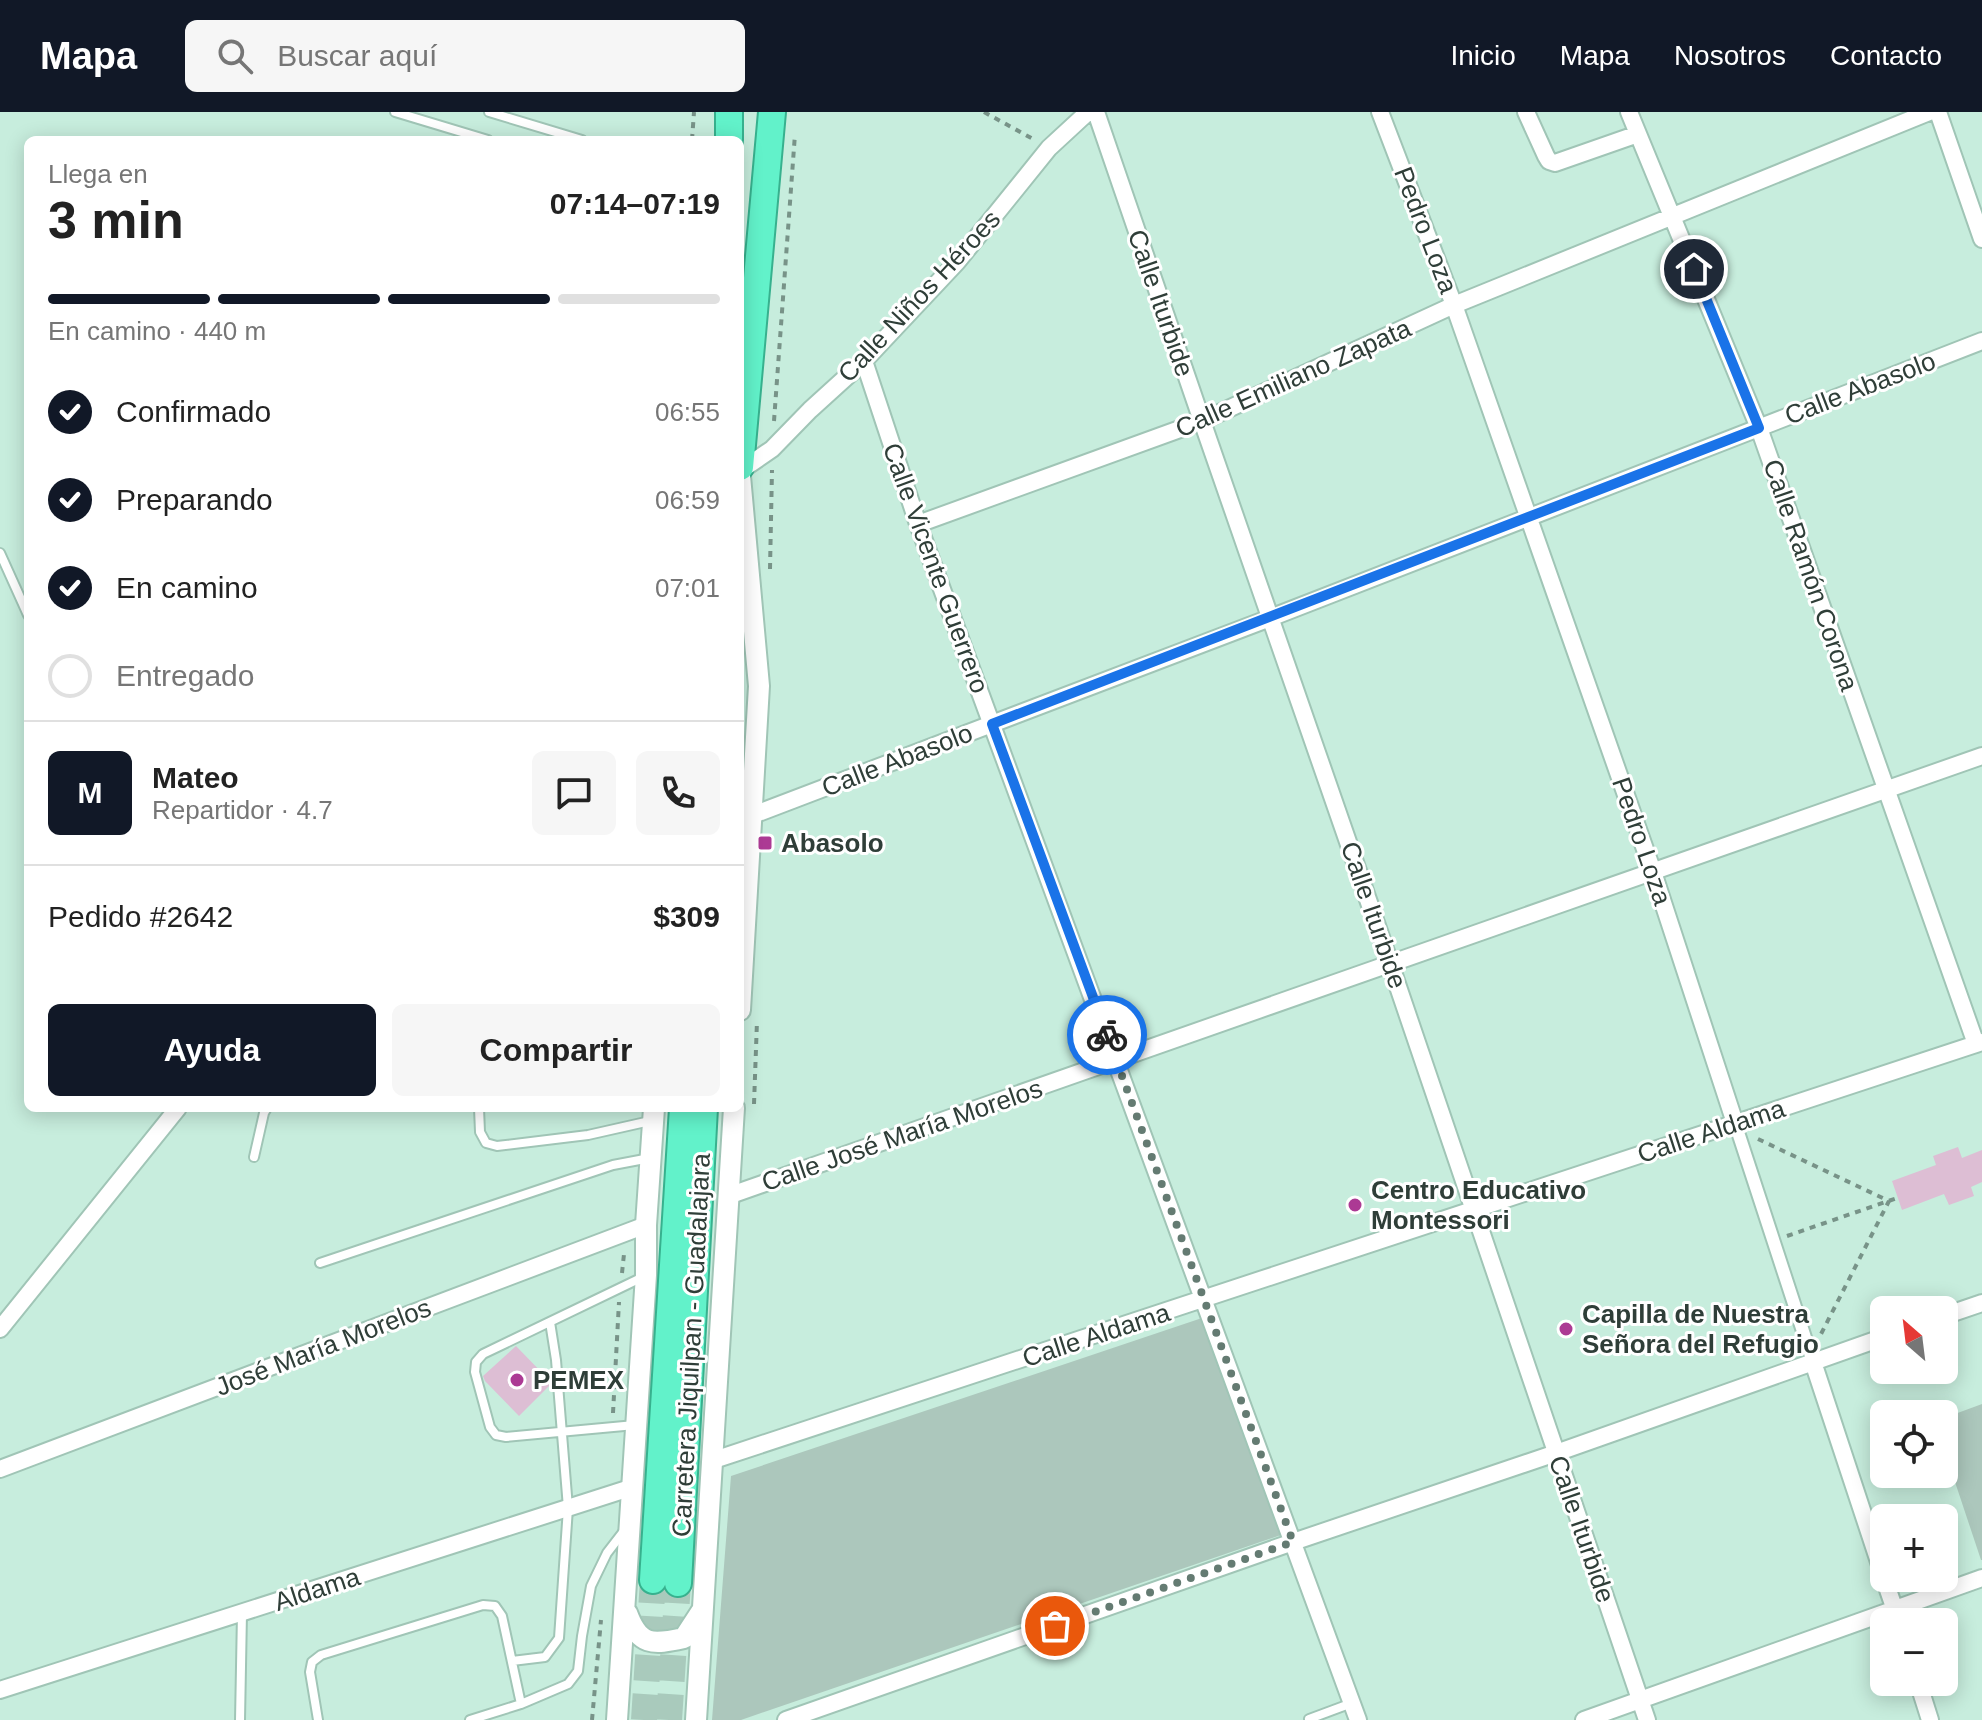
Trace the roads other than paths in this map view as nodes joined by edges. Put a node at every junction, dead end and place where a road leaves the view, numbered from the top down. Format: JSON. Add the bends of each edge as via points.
{"nodes":[{"id":1,"x":395,"y":112,"type":"edge"},
{"id":2,"x":489,"y":112,"type":"edge"},
{"id":3,"x":729,"y":112,"type":"edge"},
{"id":4,"x":772,"y":112,"type":"edge"},
{"id":5,"x":1088,"y":112,"type":"edge"},
{"id":6,"x":1096,"y":112,"type":"edge"},
{"id":7,"x":1380,"y":112,"type":"edge"},
{"id":8,"x":1526,"y":112,"type":"edge"},
{"id":9,"x":1629,"y":112,"type":"edge"},
{"id":10,"x":1929,"y":112,"type":"edge"},
{"id":11,"x":1938,"y":112,"type":"edge"},
{"id":12,"x":1638,"y":134,"type":"junction"},
{"id":13,"x":475,"y":136,"type":"edge"},
{"id":14,"x":569,"y":136,"type":"edge"},
{"id":15,"x":729,"y":136,"type":"edge"},
{"id":16,"x":1672,"y":216,"type":"junction"},
{"id":17,"x":1982,"y":239,"type":"edge"},
{"id":18,"x":1454,"y":305,"type":"junction"},
{"id":19,"x":1982,"y":341,"type":"edge"},
{"id":20,"x":864,"y":361,"type":"junction"},
{"id":21,"x":1202,"y":421,"type":"junction"},
{"id":22,"x":744,"y":427,"type":"edge"},
{"id":23,"x":1759,"y":428,"type":"junction"},
{"id":24,"x":744,"y":469,"type":"edge"},
{"id":25,"x":744,"y":517,"type":"edge"},
{"id":26,"x":1529,"y":517,"type":"junction"},
{"id":27,"x":918,"y":524,"type":"junction"},
{"id":28,"x":0,"y":553,"type":"edge"},
{"id":29,"x":24,"y":606,"type":"edge"},
{"id":30,"x":1270,"y":618,"type":"junction"},
{"id":31,"x":992,"y":724,"type":"junction"},
{"id":32,"x":1982,"y":756,"type":"edge"},
{"id":33,"x":1886,"y":790,"type":"junction"},
{"id":34,"x":753,"y":815,"type":"junction"},
{"id":35,"x":1653,"y":872,"type":"junction"},
{"id":36,"x":1390,"y":963,"type":"junction"},
{"id":37,"x":749,"y":1012,"type":"edge"},
{"id":38,"x":1979,"y":1043,"type":"edge"},
{"id":39,"x":1116,"y":1060,"type":"junction"},
{"id":40,"x":175,"y":1112,"type":"edge"},
{"id":41,"x":265,"y":1112,"type":"edge"},
{"id":42,"x":479,"y":1112,"type":"edge"},
{"id":43,"x":683,"y":1112,"type":"edge"},
{"id":44,"x":704,"y":1112,"type":"edge"},
{"id":45,"x":743,"y":1112,"type":"edge"},
{"id":46,"x":653,"y":1114,"type":"edge"},
{"id":47,"x":1736,"y":1127,"type":"junction"},
{"id":48,"x":254,"y":1157,"type":"dead end"},
{"id":49,"x":650,"y":1157,"type":"junction"},
{"id":50,"x":728,"y":1196,"type":"junction"},
{"id":51,"x":1474,"y":1210,"type":"junction"},
{"id":52,"x":646,"y":1225,"type":"junction"},
{"id":53,"x":320,"y":1263,"type":"dead end"},
{"id":54,"x":646,"y":1275,"type":"junction"},
{"id":55,"x":1204,"y":1299,"type":"junction"},
{"id":56,"x":1982,"y":1303,"type":"edge"},
{"id":57,"x":1958,"y":1311,"type":"edge"},
{"id":58,"x":550,"y":1322,"type":"junction"},
{"id":59,"x":0,"y":1329,"type":"edge"},
{"id":60,"x":1870,"y":1341,"type":"edge"},
{"id":61,"x":1812,"y":1358,"type":"junction"},
{"id":62,"x":637,"y":1424,"type":"junction"},
{"id":63,"x":562,"y":1431,"type":"junction"},
{"id":64,"x":1556,"y":1453,"type":"junction"},
{"id":65,"x":711,"y":1461,"type":"junction"},
{"id":66,"x":0,"y":1469,"type":"edge"},
{"id":67,"x":633,"y":1487,"type":"junction"},
{"id":68,"x":568,"y":1508,"type":"junction"},
{"id":69,"x":628,"y":1525,"type":"junction"},
{"id":70,"x":1870,"y":1535,"type":"edge"},
{"id":71,"x":1293,"y":1542,"type":"junction"},
{"id":72,"x":1982,"y":1578,"type":"edge"},
{"id":73,"x":1914,"y":1608,"type":"edge"},
{"id":74,"x":626,"y":1610,"type":"junction"},
{"id":75,"x":242,"y":1612,"type":"junction"},
{"id":76,"x":701,"y":1612,"type":"junction"},
{"id":77,"x":1870,"y":1625,"type":"edge"},
{"id":78,"x":512,"y":1661,"type":"junction"},
{"id":79,"x":0,"y":1690,"type":"edge"},
{"id":80,"x":1922,"y":1696,"type":"edge"},
{"id":81,"x":1641,"y":1701,"type":"junction"},
{"id":82,"x":1352,"y":1703,"type":"junction"},
{"id":83,"x":521,"y":1704,"type":"junction"},
{"id":84,"x":618,"y":1719,"type":"edge"},
{"id":85,"x":1309,"y":1719,"type":"edge"},
{"id":86,"x":240,"y":1720,"type":"edge"},
{"id":87,"x":318,"y":1720,"type":"edge"},
{"id":88,"x":470,"y":1720,"type":"edge"},
{"id":89,"x":696,"y":1720,"type":"edge"},
{"id":90,"x":786,"y":1720,"type":"edge"},
{"id":91,"x":1358,"y":1720,"type":"edge"},
{"id":92,"x":1584,"y":1720,"type":"edge"},
{"id":93,"x":1647,"y":1720,"type":"edge"},
{"id":94,"x":1930,"y":1720,"type":"edge"}],
"edges":[{"from":1,"to":13,"type":"lane"},
{"from":2,"to":14,"type":"lane"},
{"from":3,"to":15,"type":"highway"},
{"from":4,"to":22,"type":"highway"},
{"from":5,"to":20,"type":"street","name":"Calle Niños Héroes","via":[[1049,148],[957,262]]},
{"from":6,"to":21,"type":"street","name":"Calle Iturbide"},
{"from":7,"to":18,"type":"street","name":"Pedro Loza"},
{"from":8,"to":12,"type":"street","via":[[1546,156],[1555,163]]},
{"from":9,"to":12,"type":"street","name":"Calle Ramón Corona"},
{"from":10,"to":16,"type":"street","name":"Calle Emiliano Zapata"},
{"from":11,"to":17,"type":"street"},
{"from":12,"to":16,"type":"street","name":"Calle Ramón Corona"},
{"from":16,"to":18,"type":"street","name":"Calle Emiliano Zapata"},
{"from":16,"to":23,"type":"street","name":"Calle Ramón Corona"},
{"from":18,"to":21,"type":"street","name":"Calle Emiliano Zapata"},
{"from":18,"to":26,"type":"street","name":"Pedro Loza"},
{"from":19,"to":23,"type":"street","name":"Calle Abasolo"},
{"from":20,"to":24,"type":"street","name":"Calle Niños Héroes"},
{"from":20,"to":27,"type":"street","name":"Calle Vicente Guerrero"},
{"from":21,"to":27,"type":"street","name":"Calle Emiliano Zapata"},
{"from":21,"to":30,"type":"street","name":"Calle Iturbide"},
{"from":23,"to":26,"type":"street","name":"Calle Abasolo"},
{"from":23,"to":33,"type":"street","name":"Calle Ramón Corona"},
{"from":25,"to":34,"type":"street","via":[[759,686]]},
{"from":26,"to":30,"type":"street","name":"Calle Abasolo"},
{"from":26,"to":35,"type":"street","name":"Pedro Loza"},
{"from":27,"to":31,"type":"street","name":"Calle Vicente Guerrero"},
{"from":28,"to":29,"type":"lane"},
{"from":30,"to":31,"type":"street","name":"Calle Abasolo"},
{"from":30,"to":36,"type":"street","name":"Calle Iturbide"},
{"from":31,"to":34,"type":"street","name":"Calle Abasolo"},
{"from":31,"to":39,"type":"street","name":"Calle Vicente Guerrero"},
{"from":32,"to":33,"type":"street","name":"Calle José María Morelos"},
{"from":33,"to":35,"type":"street","name":"Calle José María Morelos"},
{"from":33,"to":38,"type":"street","name":"Calle Ramón Corona"},
{"from":34,"to":37,"type":"street"},
{"from":35,"to":36,"type":"street","name":"Calle José María Morelos"},
{"from":35,"to":47,"type":"street","name":"Pedro Loza"},
{"from":36,"to":39,"type":"street","name":"Calle José María Morelos"},
{"from":36,"to":51,"type":"street","name":"Calle Iturbide"},
{"from":38,"to":47,"type":"street","name":"Calle Aldama"},
{"from":39,"to":50,"type":"street","name":"Calle José María Morelos"},
{"from":39,"to":55,"type":"street","name":"Calle Vicente Guerrero"},
{"from":40,"to":59,"type":"street"},
{"from":41,"to":48,"type":"lane"},
{"from":42,"to":46,"type":"lane","via":[[480,1132],[486,1143],[497,1146],[588,1135]]},
{"from":43,"to":44,"type":"highway","name":"Carretera Jiquilpan - Guadalajara","via":[[666,1581]]},
{"from":45,"to":50,"type":"street"},
{"from":46,"to":49,"type":"street"},
{"from":47,"to":51,"type":"street","name":"Calle Aldama"},
{"from":47,"to":61,"type":"street","name":"Pedro Loza"},
{"from":49,"to":52,"type":"street"},
{"from":49,"to":53,"type":"lane"},
{"from":50,"to":65,"type":"street"},
{"from":51,"to":55,"type":"street","name":"Calle Aldama"},
{"from":51,"to":64,"type":"street","name":"Calle Iturbide"},
{"from":52,"to":54,"type":"street"},
{"from":52,"to":66,"type":"street","name":"José María Morelos"},
{"from":54,"to":58,"type":"lane"},
{"from":54,"to":62,"type":"street"},
{"from":55,"to":65,"type":"street","name":"Calle Aldama"},
{"from":55,"to":71,"type":"street","name":"Calle Vicente Guerrero"},
{"from":56,"to":57,"type":"street"},
{"from":58,"to":63,"type":"lane"},
{"from":58,"to":63,"type":"lane","via":[[483,1354],[475,1372],[496,1435]]},
{"from":60,"to":61,"type":"street"},
{"from":61,"to":64,"type":"street"},
{"from":61,"to":70,"type":"street","name":"Pedro Loza"},
{"from":62,"to":63,"type":"lane"},
{"from":62,"to":67,"type":"street"},
{"from":63,"to":68,"type":"lane"},
{"from":64,"to":71,"type":"street"},
{"from":64,"to":81,"type":"street","name":"Calle Iturbide"},
{"from":65,"to":76,"type":"street"},
{"from":67,"to":68,"type":"street","name":"Aldama"},
{"from":67,"to":69,"type":"street"},
{"from":68,"to":75,"type":"street","name":"Aldama"},
{"from":68,"to":78,"type":"lane","via":[[559,1638],[545,1657]]},
{"from":69,"to":74,"type":"street"},
{"from":69,"to":83,"type":"lane","via":[[591,1586],[578,1671],[568,1684]]},
{"from":71,"to":82,"type":"street","name":"Calle Vicente Guerrero"},
{"from":71,"to":90,"type":"street"},
{"from":72,"to":73,"type":"street"},
{"from":74,"to":76,"type":"street","via":[[639,1637],[660,1643],[684,1638]]},
{"from":74,"to":84,"type":"street"},
{"from":75,"to":79,"type":"street","name":"Aldama"},
{"from":75,"to":86,"type":"lane"},
{"from":76,"to":89,"type":"street"},
{"from":77,"to":81,"type":"street"},
{"from":78,"to":83,"type":"lane"},
{"from":78,"to":87,"type":"lane","via":[[502,1616],[495,1606],[483,1605],[321,1655],[310,1672]]},
{"from":80,"to":94,"type":"street"},
{"from":81,"to":92,"type":"street"},
{"from":81,"to":93,"type":"street","name":"Calle Iturbide"},
{"from":82,"to":85,"type":"lane"},
{"from":82,"to":91,"type":"street","name":"Calle Vicente Guerrero"},
{"from":83,"to":88,"type":"lane"}]}
